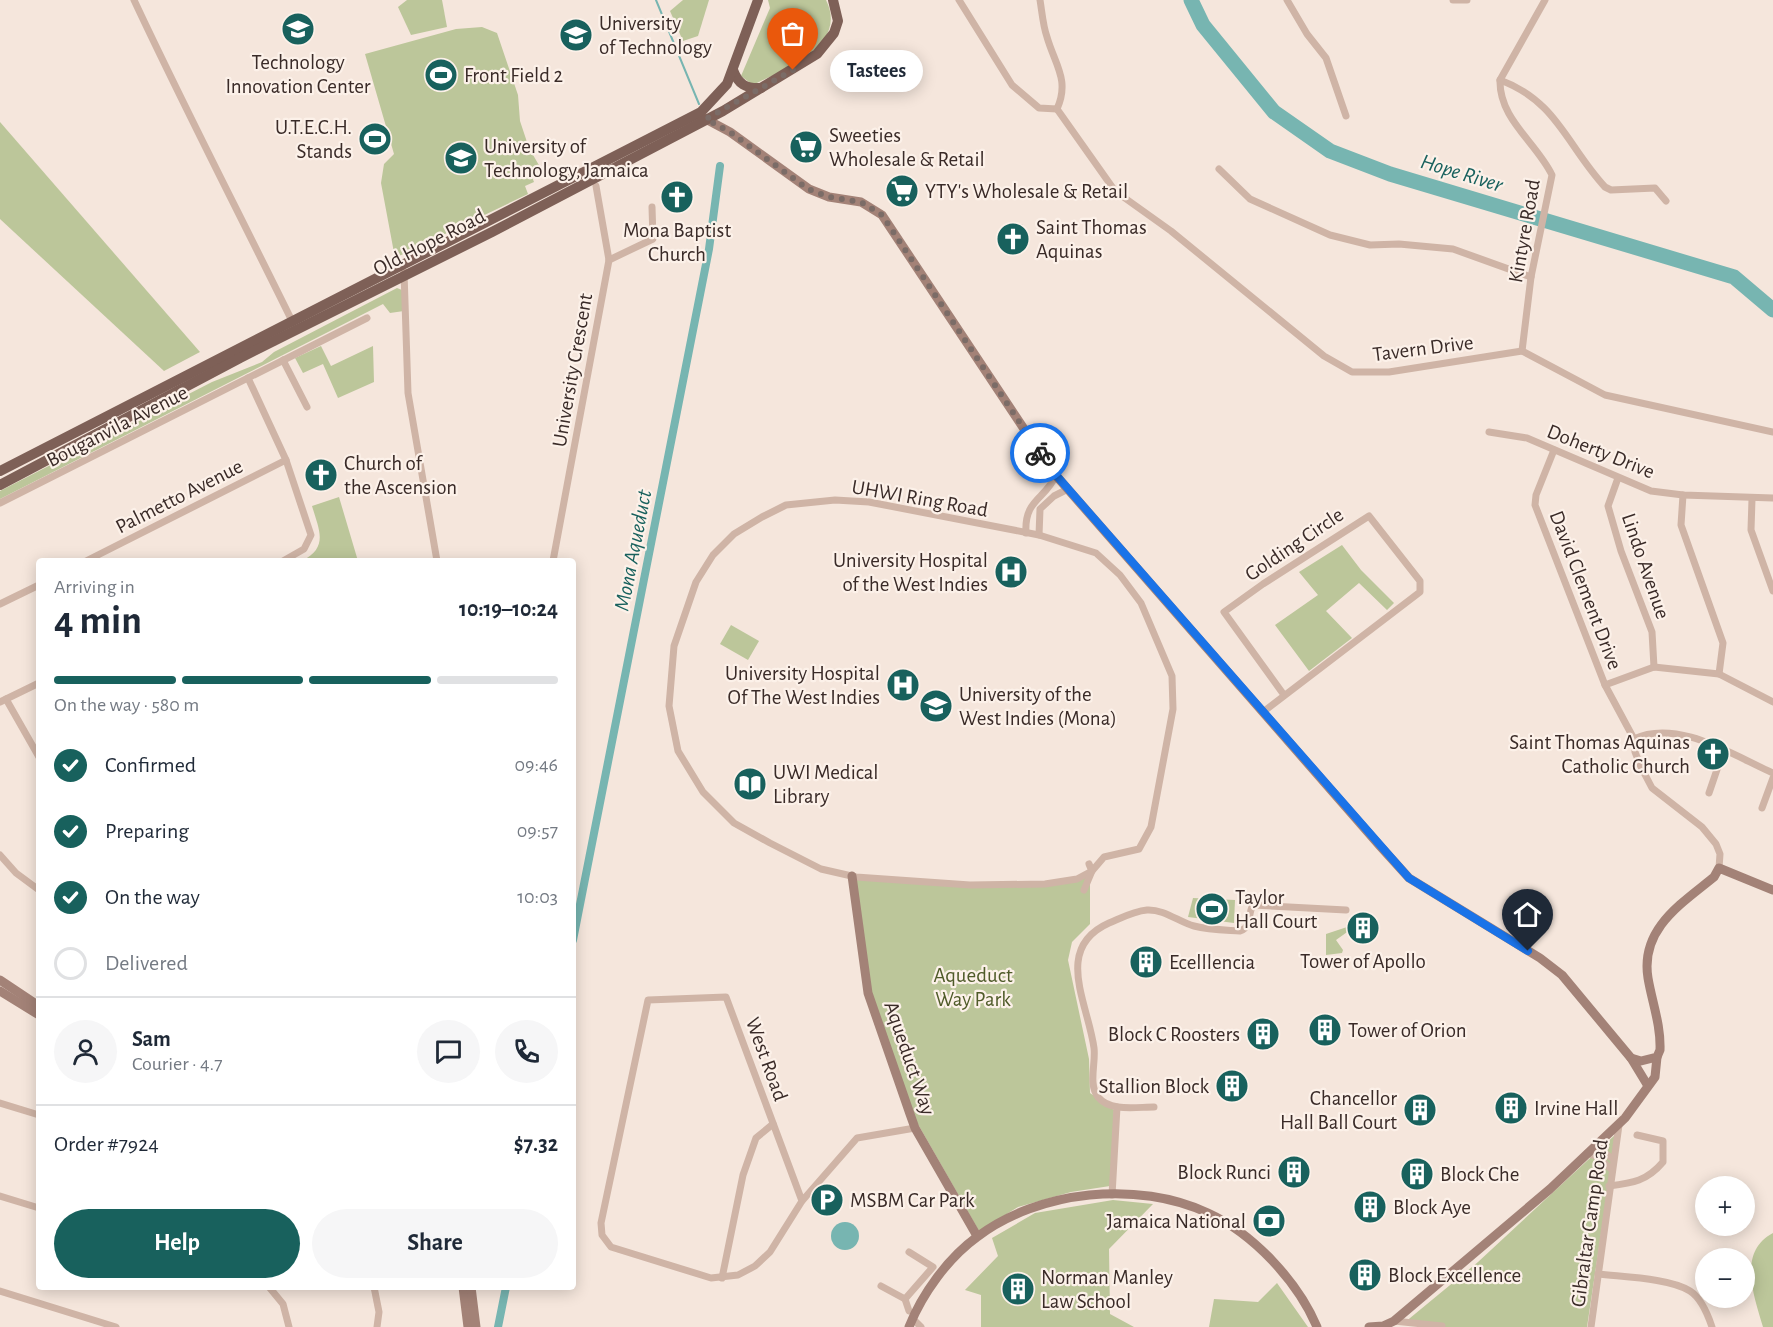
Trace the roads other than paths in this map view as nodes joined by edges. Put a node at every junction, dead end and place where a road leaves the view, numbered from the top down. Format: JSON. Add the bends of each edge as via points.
{"nodes":[{"id":1,"x":134,"y":0,"type":"edge"},
{"id":2,"x":758,"y":0,"type":"edge"},
{"id":3,"x":833,"y":0,"type":"edge"},
{"id":4,"x":959,"y":0,"type":"edge"},
{"id":5,"x":1040,"y":0,"type":"edge"},
{"id":6,"x":1287,"y":0,"type":"edge"},
{"id":7,"x":1453,"y":0,"type":"edge"},
{"id":8,"x":1467,"y":0,"type":"edge"},
{"id":9,"x":1545,"y":0,"type":"edge"},
{"id":10,"x":734,"y":70,"type":"junction"},
{"id":11,"x":1500,"y":80,"type":"junction"},
{"id":12,"x":764,"y":87,"type":"junction"},
{"id":13,"x":1057,"y":109,"type":"junction"},
{"id":14,"x":1346,"y":116,"type":"dead end"},
{"id":15,"x":701,"y":117,"type":"junction"},
{"id":16,"x":1219,"y":169,"type":"dead end"},
{"id":17,"x":596,"y":186,"type":"dead end"},
{"id":18,"x":1666,"y":201,"type":"dead end"},
{"id":19,"x":652,"y":207,"type":"dead end"},
{"id":20,"x":609,"y":260,"type":"junction"},
{"id":21,"x":403,"y":264,"type":"junction"},
{"id":22,"x":405,"y":276,"type":"junction"},
{"id":23,"x":1531,"y":277,"type":"junction"},
{"id":24,"x":367,"y":318,"type":"dead end"},
{"id":25,"x":295,"y":326,"type":"junction"},
{"id":26,"x":1522,"y":351,"type":"junction"},
{"id":27,"x":283,"y":360,"type":"junction"},
{"id":28,"x":249,"y":378,"type":"junction"},
{"id":29,"x":307,"y":407,"type":"dead end"},
{"id":30,"x":1489,"y":432,"type":"dead end"},
{"id":31,"x":1773,"y":432,"type":"edge"},
{"id":32,"x":1554,"y":450,"type":"junction"},
{"id":33,"x":286,"y":460,"type":"junction"},
{"id":34,"x":0,"y":471,"type":"edge"},
{"id":35,"x":1056,"y":475,"type":"junction"},
{"id":36,"x":1618,"y":478,"type":"junction"},
{"id":37,"x":0,"y":485,"type":"edge"},
{"id":38,"x":1068,"y":489,"type":"junction"},
{"id":39,"x":1683,"y":495,"type":"junction"},
{"id":40,"x":1773,"y":498,"type":"edge"},
{"id":41,"x":1752,"y":499,"type":"junction"},
{"id":42,"x":0,"y":503,"type":"edge"},
{"id":43,"x":1026,"y":533,"type":"junction"},
{"id":44,"x":1038,"y":535,"type":"junction"},
{"id":45,"x":92,"y":558,"type":"edge"},
{"id":46,"x":288,"y":558,"type":"edge"},
{"id":47,"x":436,"y":558,"type":"edge"},
{"id":48,"x":554,"y":558,"type":"edge"},
{"id":49,"x":36,"y":586,"type":"edge"},
{"id":50,"x":1773,"y":591,"type":"edge"},
{"id":51,"x":0,"y":604,"type":"edge"},
{"id":52,"x":1654,"y":667,"type":"junction"},
{"id":53,"x":1719,"y":674,"type":"junction"},
{"id":54,"x":36,"y":684,"type":"edge"},
{"id":55,"x":1605,"y":685,"type":"junction"},
{"id":56,"x":1284,"y":695,"type":"junction"},
{"id":57,"x":3,"y":701,"type":"edge"},
{"id":58,"x":1773,"y":702,"type":"edge"},
{"id":59,"x":1263,"y":712,"type":"junction"},
{"id":60,"x":1634,"y":739,"type":"junction"},
{"id":61,"x":36,"y":752,"type":"edge"},
{"id":62,"x":1723,"y":752,"type":"junction"},
{"id":63,"x":1773,"y":776,"type":"edge"},
{"id":64,"x":1710,"y":793,"type":"dead end"},
{"id":65,"x":1762,"y":808,"type":"dead end"},
{"id":66,"x":0,"y":855,"type":"edge"},
{"id":67,"x":1090,"y":867,"type":"junction"},
{"id":68,"x":1719,"y":868,"type":"junction"},
{"id":69,"x":852,"y":876,"type":"junction"},
{"id":70,"x":36,"y":888,"type":"edge"},
{"id":71,"x":1084,"y":890,"type":"dead end"},
{"id":72,"x":1773,"y":890,"type":"edge"},
{"id":73,"x":1346,"y":910,"type":"dead end"},
{"id":74,"x":0,"y":980,"type":"edge"},
{"id":75,"x":0,"y":991,"type":"edge"},
{"id":76,"x":36,"y":1004,"type":"edge"},
{"id":77,"x":36,"y":1013,"type":"edge"},
{"id":78,"x":1657,"y":1057,"type":"junction"},
{"id":79,"x":1631,"y":1058,"type":"junction"},
{"id":80,"x":1648,"y":1086,"type":"junction"},
{"id":81,"x":0,"y":1103,"type":"edge"},
{"id":82,"x":1117,"y":1107,"type":"junction"},
{"id":83,"x":1154,"y":1107,"type":"dead end"},
{"id":84,"x":36,"y":1114,"type":"edge"},
{"id":85,"x":1619,"y":1123,"type":"junction"},
{"id":86,"x":773,"y":1124,"type":"junction"},
{"id":87,"x":915,"y":1128,"type":"junction"},
{"id":88,"x":1637,"y":1135,"type":"dead end"},
{"id":89,"x":1591,"y":1150,"type":"junction"},
{"id":90,"x":1613,"y":1159,"type":"junction"},
{"id":91,"x":1611,"y":1169,"type":"junction"},
{"id":92,"x":1609,"y":1186,"type":"junction"},
{"id":93,"x":1112,"y":1195,"type":"junction"},
{"id":94,"x":0,"y":1196,"type":"edge"},
{"id":95,"x":802,"y":1201,"type":"junction"},
{"id":96,"x":36,"y":1207,"type":"edge"},
{"id":97,"x":977,"y":1236,"type":"junction"},
{"id":98,"x":909,"y":1252,"type":"dead end"},
{"id":99,"x":1598,"y":1274,"type":"junction"},
{"id":100,"x":722,"y":1278,"type":"junction"},
{"id":101,"x":881,"y":1286,"type":"dead end"},
{"id":102,"x":272,"y":1290,"type":"edge"},
{"id":103,"x":375,"y":1290,"type":"edge"},
{"id":104,"x":463,"y":1290,"type":"edge"},
{"id":105,"x":471,"y":1290,"type":"edge"},
{"id":106,"x":0,"y":1291,"type":"edge"},
{"id":107,"x":904,"y":1299,"type":"junction"},
{"id":108,"x":909,"y":1311,"type":"dead end"},
{"id":109,"x":1394,"y":1321,"type":"junction"},
{"id":110,"x":915,"y":1325,"type":"edge"},
{"id":111,"x":1442,"y":1326,"type":"edge"},
{"id":112,"x":117,"y":1327,"type":"edge"},
{"id":113,"x":289,"y":1327,"type":"edge"},
{"id":114,"x":377,"y":1327,"type":"edge"},
{"id":115,"x":468,"y":1327,"type":"edge"},
{"id":116,"x":476,"y":1327,"type":"edge"},
{"id":117,"x":1317,"y":1327,"type":"edge"},
{"id":118,"x":1369,"y":1327,"type":"edge"},
{"id":119,"x":1591,"y":1327,"type":"edge"},
{"id":120,"x":1712,"y":1327,"type":"edge"}],
"edges":[{"from":1,"to":25,"type":"street","via":[[202,145]]},
{"from":2,"to":10,"type":"main road","name":"Old Hope Road"},
{"from":3,"to":12,"type":"main road","name":"Old Hope Road","via":[[838,21],[826,45],[801,66]]},
{"from":4,"to":13,"type":"street","via":[[1012,85],[1039,108]]},
{"from":5,"to":13,"type":"street","via":[[1046,35],[1064,84]]},
{"from":6,"to":14,"type":"street","via":[[1306,34],[1326,58]]},
{"from":7,"to":8,"type":"street"},
{"from":9,"to":11,"type":"street"},
{"from":10,"to":12,"type":"main road","via":[[744,87]]},
{"from":10,"to":15,"type":"main road","name":"Old Hope Road"},
{"from":11,"to":18,"type":"street","via":[[1538,100],[1605,187],[1655,188]]},
{"from":11,"to":23,"type":"street","name":"Kintyre Road","via":[[1508,114],[1552,175]]},
{"from":12,"to":15,"type":"main road","name":"Old Hope Road"},
{"from":13,"to":26,"type":"street","name":"Tavern Drive","via":[[1115,191],[1171,231],[1324,356],[1352,372],[1389,372]]},
{"from":15,"to":21,"type":"main road","name":"Old Hope Road"},
{"from":15,"to":22,"type":"main road","name":"Old Hope Road"},
{"from":15,"to":35,"type":"street","via":[[730,132],[808,189],[861,202],[882,215]]},
{"from":16,"to":23,"type":"street","via":[[1250,199],[1330,235],[1370,244],[1454,249]]},
{"from":17,"to":20,"type":"street","name":"University Crescent"},
{"from":19,"to":20,"type":"street","via":[[653,239]]},
{"from":20,"to":48,"type":"street","name":"University Crescent"},
{"from":21,"to":22,"type":"street"},
{"from":21,"to":25,"type":"main road","name":"Old Hope Road"},
{"from":22,"to":25,"type":"main road","name":"Old Hope Road"},
{"from":22,"to":47,"type":"street","via":[[408,393]]},
{"from":23,"to":26,"type":"street","name":"Kintyre Road"},
{"from":24,"to":27,"type":"street","name":"Bouganvila Avenue"},
{"from":25,"to":34,"type":"main road","name":"Old Hope Road"},
{"from":25,"to":37,"type":"main road","name":"Old Hope Road"},
{"from":26,"to":31,"type":"street","via":[[1605,395]]},
{"from":27,"to":28,"type":"street","name":"Bouganvila Avenue"},
{"from":27,"to":29,"type":"street"},
{"from":28,"to":33,"type":"street"},
{"from":28,"to":42,"type":"street","name":"Bouganvila Avenue"},
{"from":30,"to":32,"type":"street","name":"Doherty Drive","via":[[1527,438]]},
{"from":32,"to":36,"type":"street","name":"Doherty Drive"},
{"from":32,"to":55,"type":"street","name":"David Clement Drive","via":[[1535,505]]},
{"from":33,"to":45,"type":"street","name":"Palmetto Avenue"},
{"from":33,"to":46,"type":"street","via":[[311,535],[308,545]]},
{"from":35,"to":38,"type":"street"},
{"from":35,"to":43,"type":"street","via":[[1031,505]]},
{"from":36,"to":39,"type":"street","name":"Doherty Drive","via":[[1651,491]]},
{"from":36,"to":52,"type":"street","name":"Lindo Avenue","via":[[1608,506],[1652,632]]},
{"from":38,"to":44,"type":"street","via":[[1040,509]]},
{"from":38,"to":59,"type":"street"},
{"from":39,"to":41,"type":"street","name":"Doherty Drive"},
{"from":39,"to":53,"type":"street","via":[[1681,525],[1724,643]]},
{"from":40,"to":41,"type":"street","name":"Doherty Drive"},
{"from":41,"to":50,"type":"street","via":[[1751,530]]},
{"from":43,"to":44,"type":"street","name":"UHWI Ring Road"},
{"from":43,"to":69,"type":"street","name":"UHWI Ring Road","via":[[869,502],[809,501],[779,508],[734,534],[713,555],[696,582],[674,646],[671,685],[672,726],[685,765],[703,792],[734,823],[821,869]]},
{"from":44,"to":67,"type":"street","name":"UHWI Ring Road","via":[[1096,553],[1120,575],[1142,603],[1172,676],[1173,709],[1151,827],[1138,849],[1104,857]]},
{"from":49,"to":51,"type":"street"},
{"from":52,"to":53,"type":"street"},
{"from":52,"to":55,"type":"street"},
{"from":53,"to":58,"type":"street"},
{"from":54,"to":57,"type":"street"},
{"from":55,"to":60,"type":"street","name":"David Clement Drive"},
{"from":56,"to":56,"type":"street","name":"Golding Circle","via":[[1420,592],[1420,581],[1369,516],[1224,612]]},
{"from":56,"to":59,"type":"street","name":"Golding Circle"},
{"from":57,"to":61,"type":"street"},
{"from":59,"to":79,"type":"street","via":[[1409,878],[1562,975]]},
{"from":60,"to":62,"type":"street","via":[[1644,734],[1674,735],[1707,743]]},
{"from":60,"to":68,"type":"street","name":"David Clement Drive","via":[[1635,752],[1652,788],[1709,836],[1720,854]]},
{"from":62,"to":63,"type":"street"},
{"from":62,"to":64,"type":"street"},
{"from":63,"to":65,"type":"street"},
{"from":66,"to":70,"type":"street"},
{"from":67,"to":69,"type":"street","name":"UHWI Ring Road","via":[[1077,879],[1066,881],[988,885]]},
{"from":67,"to":71,"type":"street"},
{"from":68,"to":72,"type":"street"},
{"from":68,"to":78,"type":"street","via":[[1653,934],[1647,956],[1659,1028]]},
{"from":69,"to":87,"type":"street","name":"Aqueduct Way","via":[[868,993]]},
{"from":73,"to":82,"type":"street","via":[[1253,905],[1250,922],[1240,931],[1194,926],[1149,910],[1103,926],[1084,940],[1077,964],[1094,1048],[1093,1086],[1099,1097]]},
{"from":74,"to":76,"type":"street"},
{"from":75,"to":77,"type":"street"},
{"from":78,"to":79,"type":"street","via":[[1641,1061]]},
{"from":78,"to":80,"type":"street","via":[[1658,1068]]},
{"from":79,"to":80,"type":"street"},
{"from":80,"to":85,"type":"street"},
{"from":81,"to":84,"type":"street"},
{"from":82,"to":83,"type":"street"},
{"from":82,"to":93,"type":"street"},
{"from":85,"to":89,"type":"street"},
{"from":85,"to":90,"type":"street","name":"Gibraltar Camp Road"},
{"from":86,"to":95,"type":"street","name":"West Road"},
{"from":86,"to":100,"type":"street","via":[[756,1138],[746,1166]]},
{"from":86,"to":100,"type":"street","name":"West Road","via":[[726,997],[648,1000],[601,1223],[602,1235],[611,1247]]},
{"from":87,"to":95,"type":"street","via":[[857,1138]]},
{"from":87,"to":97,"type":"street","name":"Aqueduct Way"},
{"from":88,"to":92,"type":"street","via":[[1663,1142],[1663,1162],[1639,1182]]},
{"from":89,"to":90,"type":"street"},
{"from":89,"to":91,"type":"street"},
{"from":89,"to":109,"type":"street"},
{"from":90,"to":91,"type":"street","name":"Gibraltar Camp Road"},
{"from":91,"to":92,"type":"street","name":"Gibraltar Camp Road"},
{"from":92,"to":99,"type":"street","name":"Gibraltar Camp Road"},
{"from":93,"to":97,"type":"street","via":[[1049,1203],[1016,1214]]},
{"from":93,"to":117,"type":"street","via":[[1160,1198],[1209,1213],[1263,1252],[1283,1274]]},
{"from":94,"to":96,"type":"street"},
{"from":95,"to":100,"type":"street","name":"West Road","via":[[770,1252],[755,1266]]},
{"from":97,"to":110,"type":"street","via":[[933,1285]]},
{"from":98,"to":107,"type":"street","via":[[933,1267]]},
{"from":99,"to":119,"type":"street","name":"Gibraltar Camp Road"},
{"from":99,"to":120,"type":"street","via":[[1687,1289],[1706,1312]]},
{"from":101,"to":107,"type":"street"},
{"from":102,"to":113,"type":"street","via":[[283,1304]]},
{"from":103,"to":114,"type":"street"},
{"from":104,"to":115,"type":"street"},
{"from":105,"to":116,"type":"street"},
{"from":106,"to":112,"type":"street"},
{"from":107,"to":108,"type":"street"},
{"from":109,"to":111,"type":"street"},
{"from":109,"to":118,"type":"street"}]}
